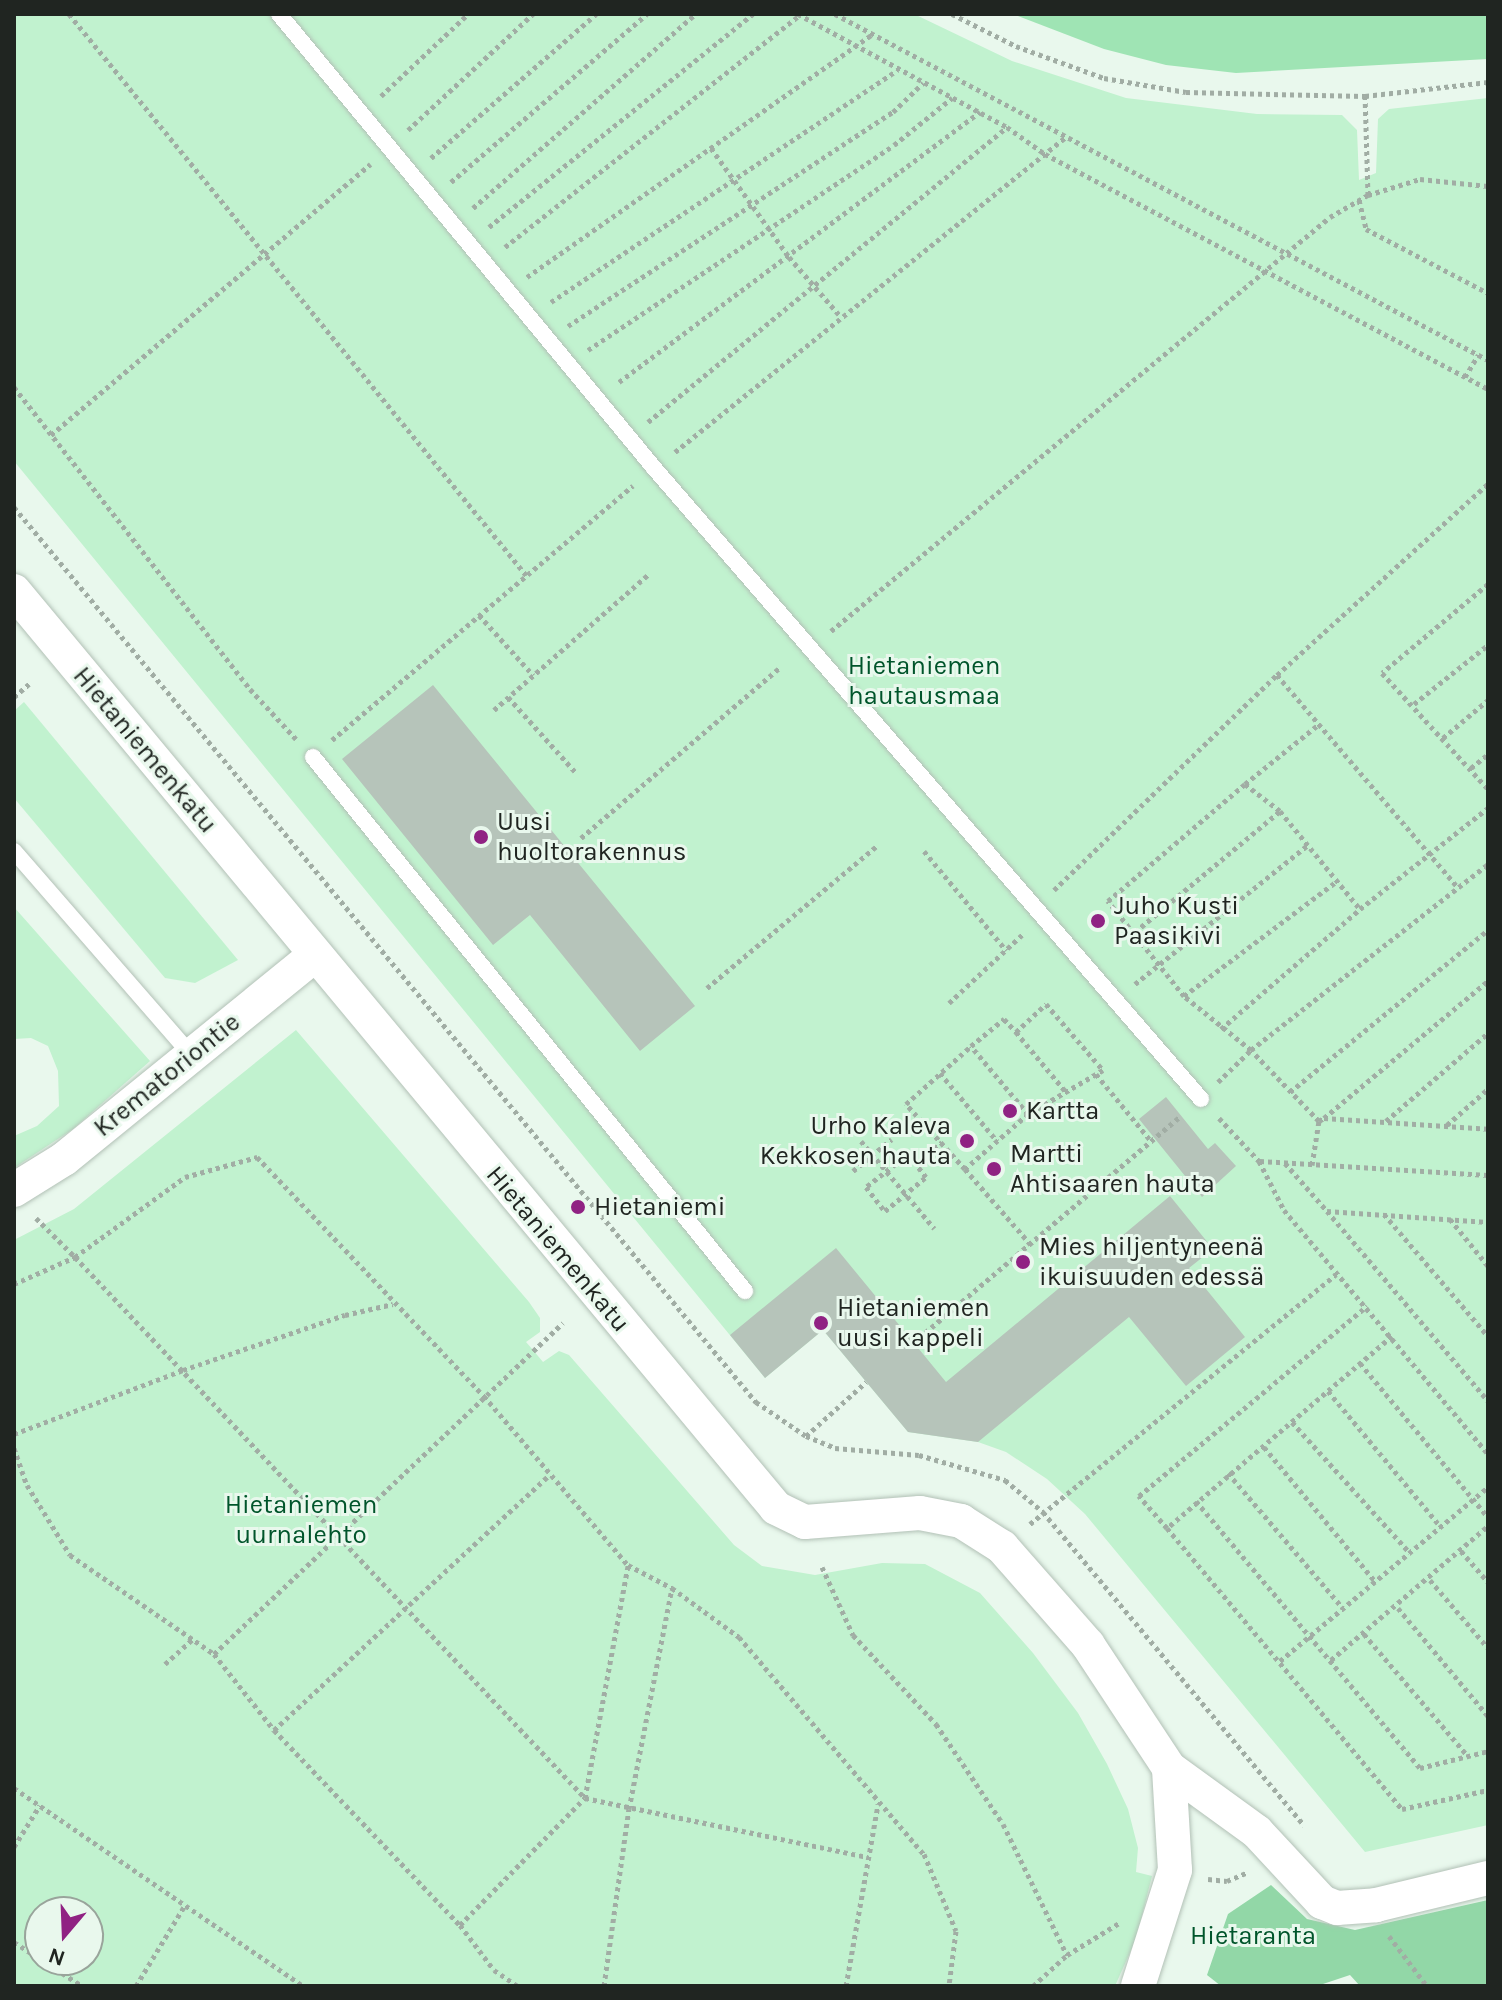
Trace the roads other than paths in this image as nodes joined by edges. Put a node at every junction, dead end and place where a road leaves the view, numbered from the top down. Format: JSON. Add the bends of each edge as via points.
{"nodes":[{"id":1,"x":279,"y":14,"type":"edge"},
{"id":2,"x":14,"y":591,"type":"edge"},
{"id":3,"x":313,"y":757,"type":"road end"},
{"id":4,"x":14,"y":851,"type":"edge"},
{"id":5,"x":315,"y":955,"type":"junction"},
{"id":6,"x":192,"y":1056,"type":"junction"},
{"id":7,"x":1201,"y":1099,"type":"road end"},
{"id":8,"x":22,"y":1201,"type":"edge"},
{"id":9,"x":745,"y":1291,"type":"dead end"},
{"id":10,"x":1169,"y":1768,"type":"junction"},
{"id":11,"x":1488,"y":1878,"type":"edge"},
{"id":12,"x":1138,"y":1986,"type":"edge"}],
"edges":[{"from":1,"to":7,"type":"lane","via":[[654,468]]},
{"from":2,"to":5,"type":"street","name":"Hietaniemenkatu"},
{"from":3,"to":9,"type":"lane"},
{"from":4,"to":6,"type":"lane"},
{"from":5,"to":6,"type":"street","name":"Krematoriontie"},
{"from":5,"to":10,"type":"street","name":"Hietaniemenkatu","via":[[776,1508],[805,1522],[920,1513],[961,1521],[1002,1547],[1088,1645]]},
{"from":6,"to":8,"type":"street","name":"Krematoriontie","via":[[64,1159]]},
{"from":10,"to":11,"type":"street","via":[[1257,1832],[1322,1902],[1337,1908],[1376,1905]]},
{"from":10,"to":12,"type":"street","via":[[1175,1870]]}]}
